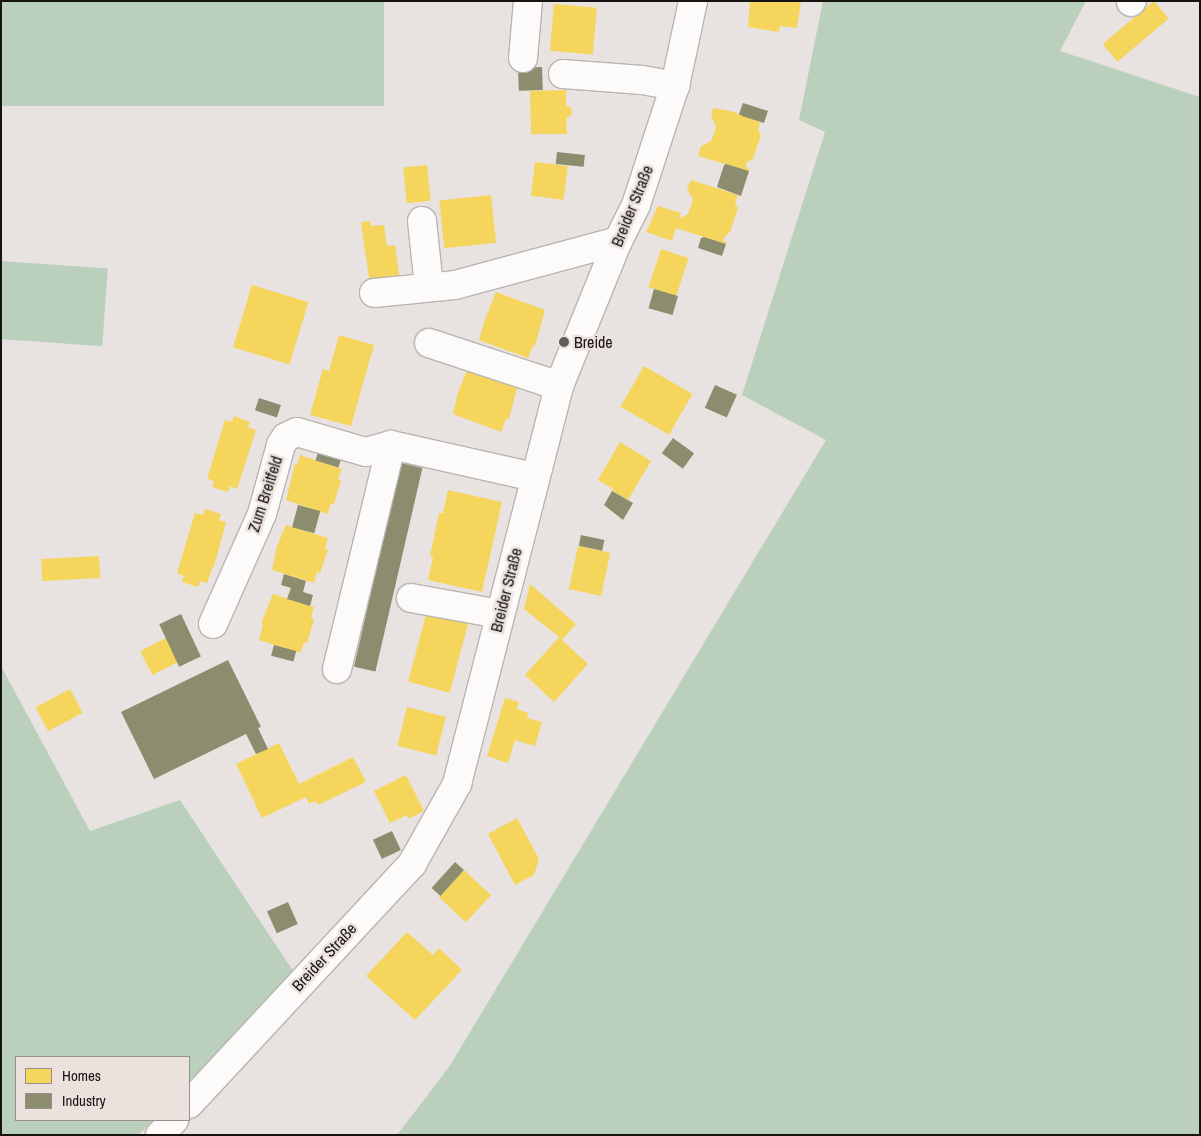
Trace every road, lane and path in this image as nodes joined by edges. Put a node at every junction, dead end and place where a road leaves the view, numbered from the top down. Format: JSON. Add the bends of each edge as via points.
{"nodes":[{"id":1,"x":528,"y":1,"type":"edge"},
{"id":2,"x":693,"y":1,"type":"edge"},
{"id":3,"x":523,"y":58,"type":"dead end"},
{"id":4,"x":563,"y":74,"type":"dead end"},
{"id":5,"x":675,"y":86,"type":"junction"},
{"id":6,"x":422,"y":222,"type":"dead end"},
{"id":7,"x":618,"y":241,"type":"junction"},
{"id":8,"x":429,"y":286,"type":"junction"},
{"id":9,"x":374,"y":293,"type":"dead end"},
{"id":10,"x":430,"y":343,"type":"dead end"},
{"id":11,"x":559,"y":386,"type":"junction"},
{"id":12,"x":390,"y":445,"type":"junction"},
{"id":13,"x":534,"y":477,"type":"junction"},
{"id":14,"x":411,"y":598,"type":"dead end"},
{"id":15,"x":500,"y":614,"type":"junction"},
{"id":16,"x":213,"y":624,"type":"dead end"},
{"id":17,"x":337,"y":669,"type":"dead end"},
{"id":18,"x":190,"y":1103,"type":"edge"},
{"id":19,"x":173,"y":1121,"type":"edge"},
{"id":20,"x":160,"y":1135,"type":"edge"}],
"edges":[{"from":1,"to":3,"type":"street"},
{"from":2,"to":5,"type":"street","name":"Breider Straße"},
{"from":4,"to":5,"type":"street"},
{"from":5,"to":7,"type":"street","name":"Breider Straße","via":[[636,205]]},
{"from":6,"to":8,"type":"street"},
{"from":7,"to":8,"type":"street","via":[[455,284]]},
{"from":7,"to":11,"type":"street","name":"Breider Straße"},
{"from":8,"to":9,"type":"street"},
{"from":10,"to":11,"type":"street"},
{"from":11,"to":13,"type":"street","name":"Breider Straße"},
{"from":12,"to":13,"type":"street","name":"Zum Breitfeld"},
{"from":12,"to":16,"type":"street","name":"Zum Breitfeld","via":[[366,452],[297,432],[286,437],[262,514]]},
{"from":12,"to":17,"type":"street"},
{"from":13,"to":15,"type":"street","name":"Breider Straße"},
{"from":14,"to":15,"type":"street"},
{"from":15,"to":18,"type":"street","name":"Breider Straße","via":[[457,784],[412,864]]},
{"from":19,"to":20,"type":"street"}]}
